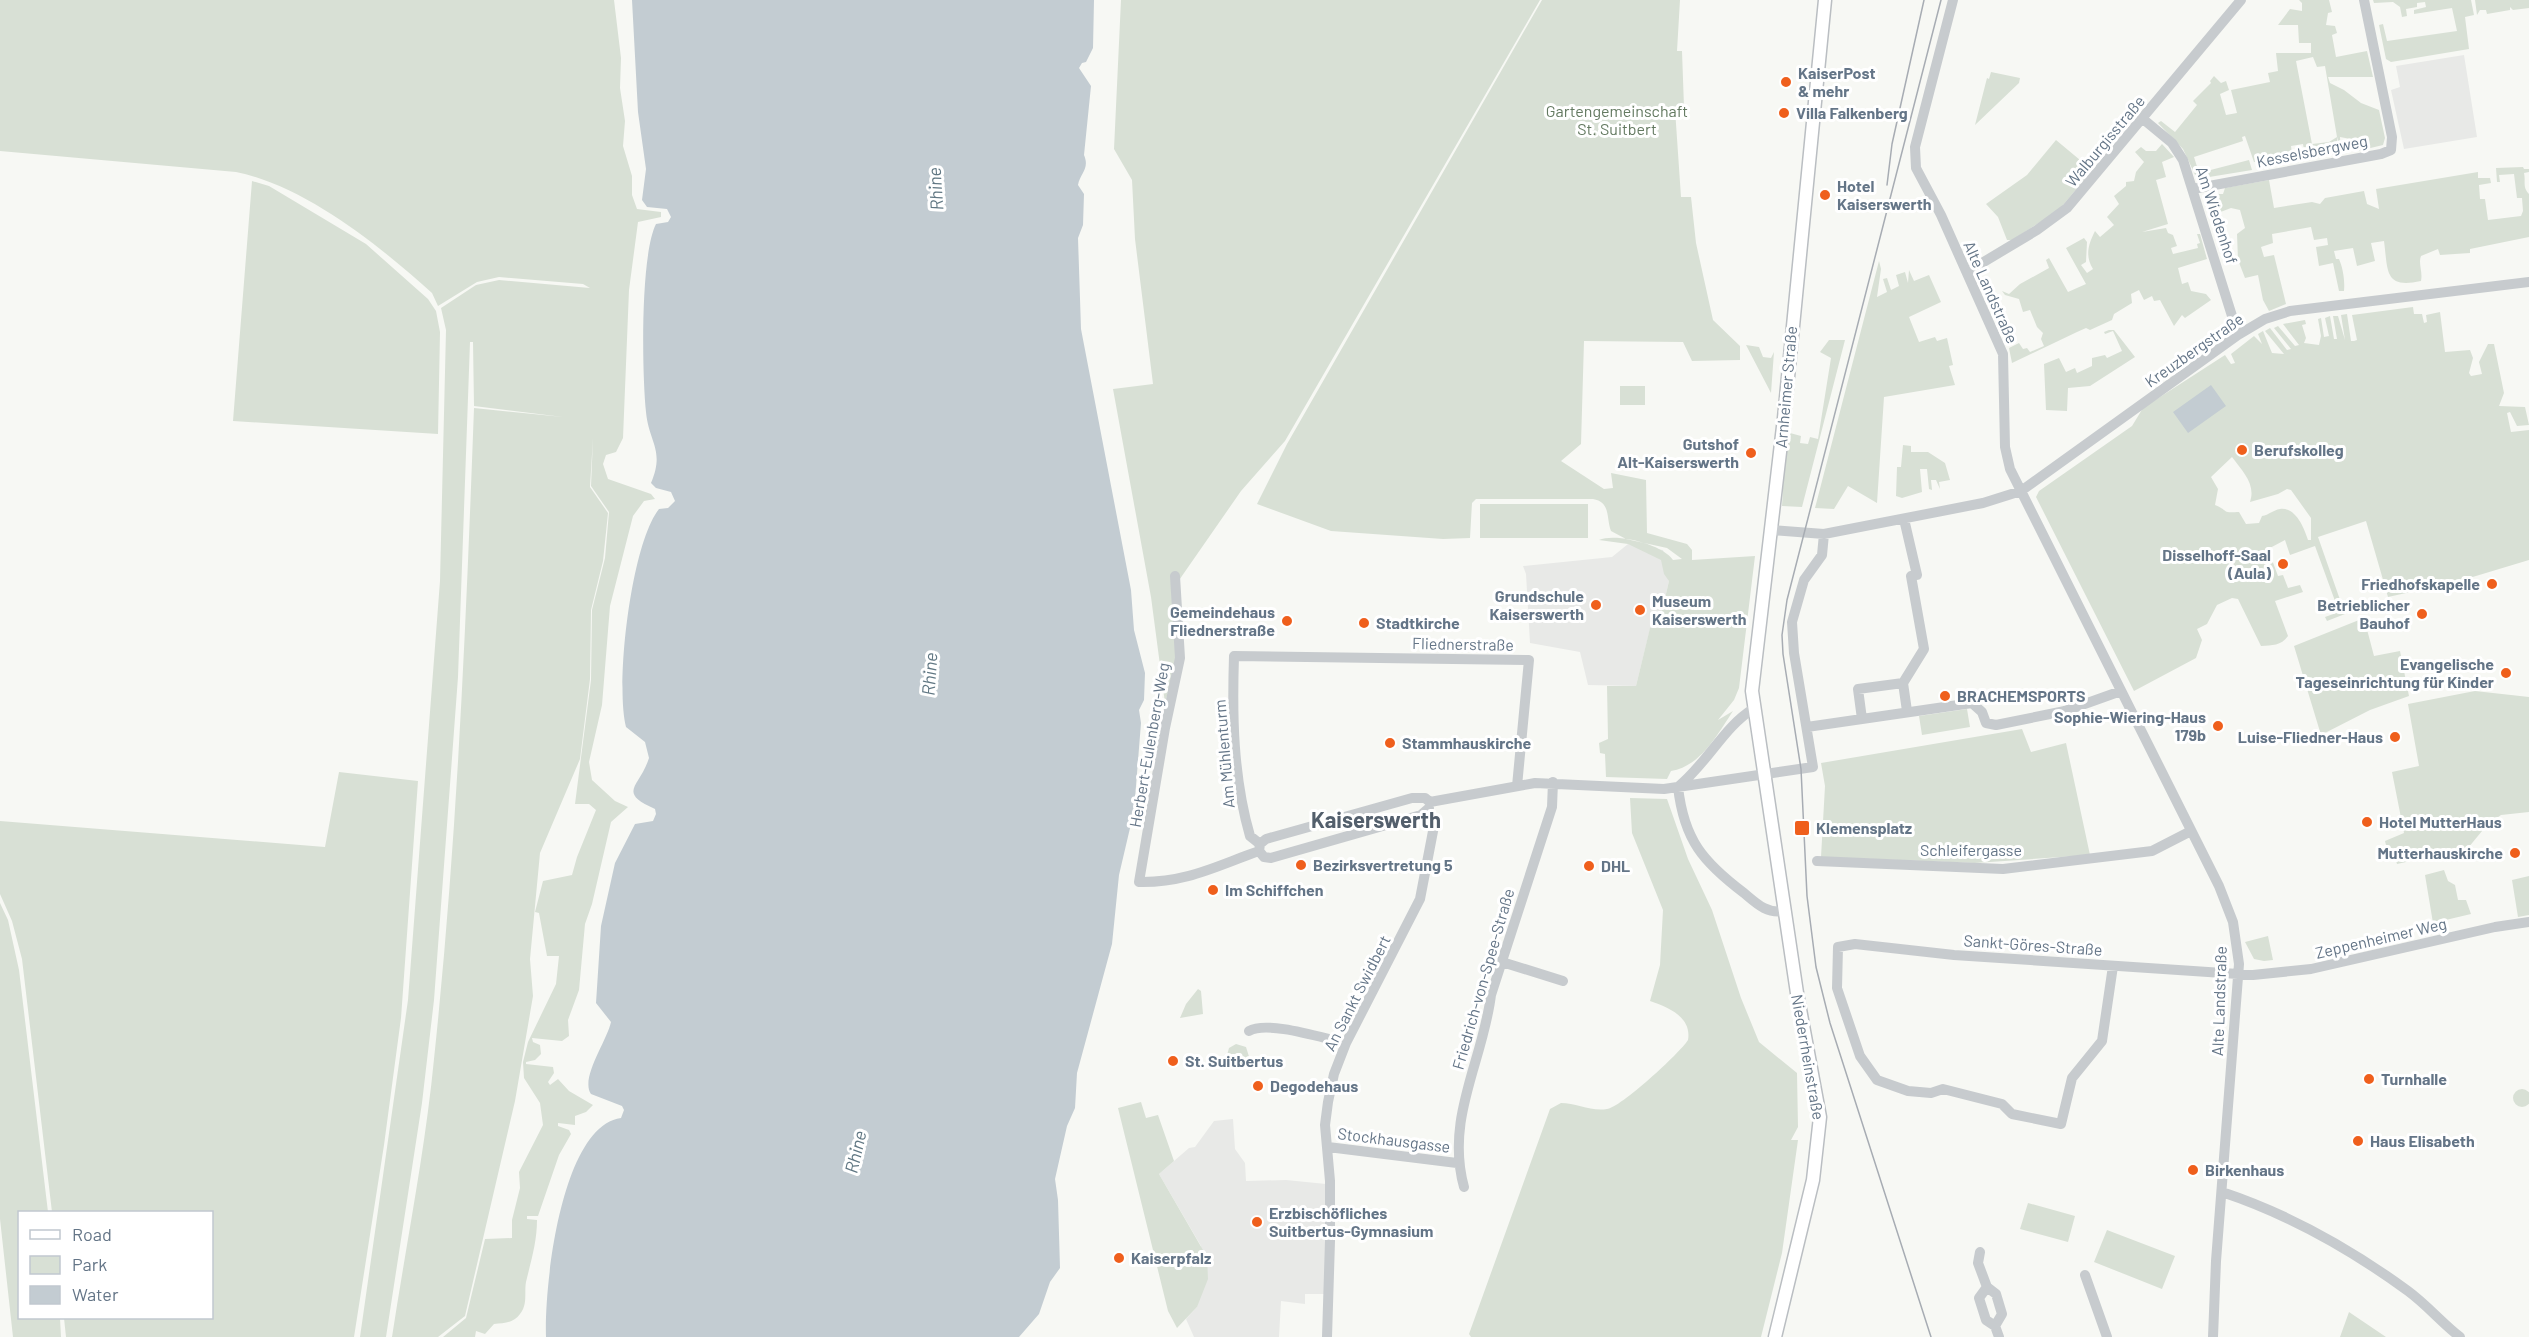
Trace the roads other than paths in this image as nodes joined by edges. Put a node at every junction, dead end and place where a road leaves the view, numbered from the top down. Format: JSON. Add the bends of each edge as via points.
{"nodes":[{"id":1,"x":1825,"y":0,"type":"edge"},
{"id":2,"x":1953,"y":0,"type":"edge"},
{"id":3,"x":2241,"y":0,"type":"edge"},
{"id":4,"x":2364,"y":0,"type":"edge"},
{"id":5,"x":2143,"y":120,"type":"junction"},
{"id":6,"x":2193,"y":189,"type":"junction"},
{"id":7,"x":1967,"y":272,"type":"junction"},
{"id":8,"x":2529,"y":282,"type":"edge"},
{"id":9,"x":2238,"y":335,"type":"junction"},
{"id":10,"x":2020,"y":491,"type":"junction"},
{"id":11,"x":1904,"y":519,"type":"junction"},
{"id":12,"x":1771,"y":530,"type":"junction"},
{"id":13,"x":1824,"y":534,"type":"junction"},
{"id":14,"x":1175,"y":576,"type":"dead end"},
{"id":15,"x":1234,"y":656,"type":"joint"},
{"id":16,"x":1903,"y":683,"type":"junction"},
{"id":17,"x":2121,"y":691,"type":"junction"},
{"id":18,"x":1753,"y":709,"type":"junction"},
{"id":19,"x":1907,"y":711,"type":"junction"},
{"id":20,"x":1862,"y":718,"type":"junction"},
{"id":21,"x":1807,"y":727,"type":"junction"},
{"id":22,"x":1764,"y":774,"type":"junction"},
{"id":23,"x":1552,"y":782,"type":"junction"},
{"id":24,"x":1517,"y":786,"type":"junction"},
{"id":25,"x":1678,"y":787,"type":"junction"},
{"id":26,"x":1428,"y":807,"type":"junction"},
{"id":27,"x":2191,"y":831,"type":"junction"},
{"id":28,"x":1260,"y":847,"type":"junction"},
{"id":29,"x":1817,"y":861,"type":"dead end"},
{"id":30,"x":1779,"y":912,"type":"junction"},
{"id":31,"x":2529,"y":921,"type":"edge"},
{"id":32,"x":1502,"y":962,"type":"junction"},
{"id":33,"x":2114,"y":966,"type":"junction"},
{"id":34,"x":2238,"y":975,"type":"junction"},
{"id":35,"x":1563,"y":981,"type":"dead end"},
{"id":36,"x":1249,"y":1031,"type":"dead end"},
{"id":37,"x":1346,"y":1043,"type":"junction"},
{"id":38,"x":1328,"y":1147,"type":"junction"},
{"id":39,"x":1457,"y":1163,"type":"junction"},
{"id":40,"x":1464,"y":1187,"type":"dead end"},
{"id":41,"x":2222,"y":1192,"type":"junction"},
{"id":42,"x":1980,"y":1252,"type":"dead end"},
{"id":43,"x":2085,"y":1275,"type":"dead end"},
{"id":44,"x":1987,"y":1287,"type":"junction"},
{"id":45,"x":1995,"y":1326,"type":"junction"},
{"id":46,"x":1327,"y":1337,"type":"edge"},
{"id":47,"x":1775,"y":1337,"type":"edge"},
{"id":48,"x":1999,"y":1337,"type":"edge"},
{"id":49,"x":2107,"y":1337,"type":"edge"},
{"id":50,"x":2213,"y":1337,"type":"edge"},
{"id":51,"x":2460,"y":1337,"type":"edge"}],
"edges":[{"from":1,"to":12,"type":"main road","name":"Arnheimer Straße"},
{"from":2,"to":7,"type":"street","name":"Alte Landstraße","via":[[1914,157]]},
{"from":3,"to":5,"type":"street","name":"Walburgisstraße"},
{"from":4,"to":6,"type":"street","name":"Kesselsbergweg","via":[[2392,137],[2391,150]]},
{"from":5,"to":6,"type":"street","name":"Am Wiedenhof","via":[[2180,153]]},
{"from":5,"to":7,"type":"street","name":"Walburgisstraße","via":[[2067,208]]},
{"from":6,"to":9,"type":"street","name":"Am Wiedenhof"},
{"from":7,"to":10,"type":"street","name":"Alte Landstraße","via":[[2003,354],[2005,453]]},
{"from":8,"to":9,"type":"street","name":"Kreuzbergstraße","via":[[2290,311],[2265,319]]},
{"from":9,"to":10,"type":"street","name":"Kreuzbergstraße"},
{"from":10,"to":11,"type":"street","name":"Kreuzbergstraße"},
{"from":10,"to":17,"type":"street","name":"Alte Landstraße"},
{"from":11,"to":13,"type":"street","name":"Kreuzbergstraße"},
{"from":11,"to":16,"type":"street","via":[[1924,649]]},
{"from":12,"to":13,"type":"street","name":"Kreuzbergstraße"},
{"from":12,"to":18,"type":"main road","name":"Arnheimer Straße","via":[[1756,640]]},
{"from":13,"to":21,"type":"street","via":[[1822,555],[1804,580],[1792,622]]},
{"from":14,"to":28,"type":"street","name":"Herbert-Eulenberg-Weg","via":[[1180,658],[1139,882],[1194,877]]},
{"from":15,"to":24,"type":"street","name":"Fliednerstraße","via":[[1529,660]]},
{"from":15,"to":28,"type":"street","name":"Am Mühlenturm","via":[[1233,713],[1240,794],[1250,836]]},
{"from":16,"to":19,"type":"street"},
{"from":16,"to":20,"type":"street","via":[[1858,689]]},
{"from":17,"to":19,"type":"street","via":[[2065,711],[1996,725],[1986,723],[1972,702]]},
{"from":17,"to":27,"type":"street","name":"Alte Landstraße"},
{"from":18,"to":22,"type":"main road","name":"Arnheimer Straße"},
{"from":18,"to":25,"type":"street","via":[[1738,718],[1705,761]]},
{"from":19,"to":20,"type":"street"},
{"from":20,"to":21,"type":"street"},
{"from":21,"to":22,"type":"street","via":[[1813,767]]},
{"from":22,"to":25,"type":"street"},
{"from":22,"to":30,"type":"main road","name":"Niederrheinstraße"},
{"from":23,"to":24,"type":"street"},
{"from":23,"to":25,"type":"street","via":[[1605,788]]},
{"from":23,"to":32,"type":"street","name":"Friedrich-von-Spee-Straße","via":[[1552,807]]},
{"from":24,"to":26,"type":"street"},
{"from":25,"to":30,"type":"street","via":[[1685,826],[1706,862],[1762,907]]},
{"from":26,"to":28,"type":"street","via":[[1271,858],[1264,857]]},
{"from":26,"to":28,"type":"street","via":[[1425,798],[1412,798],[1266,839]]},
{"from":26,"to":37,"type":"street","name":"An Sankt Swidbert","via":[[1434,826],[1420,899]]},
{"from":27,"to":29,"type":"street","name":"Schleifergasse","via":[[2152,850],[2003,869]]},
{"from":27,"to":34,"type":"street","name":"Alte Landstraße","via":[[2231,914]]},
{"from":30,"to":47,"type":"main road","name":"Niederrheinstraße","via":[[1820,1117],[1813,1180]]},
{"from":31,"to":34,"type":"street","name":"Zeppenheimer Weg","via":[[2311,969]]},
{"from":32,"to":35,"type":"street"},
{"from":32,"to":39,"type":"street","name":"Friedrich-von-Spee-Straße","via":[[1462,1104]]},
{"from":33,"to":33,"type":"street","name":"Sankt-Göres-Straße","via":[[2102,1041],[2072,1078],[2061,1124],[2012,1114],[2002,1104],[1943,1089],[1931,1093],[1908,1091],[1877,1080],[1860,1056],[1837,988],[1838,947],[1855,944]]},
{"from":33,"to":34,"type":"street","name":"Sankt-Göres-Straße"},
{"from":34,"to":41,"type":"street","name":"Alte Landstraße"},
{"from":36,"to":37,"type":"street","via":[[1282,1029]]},
{"from":37,"to":38,"type":"street","name":"An Sankt Swidbert","via":[[1328,1102]]},
{"from":38,"to":39,"type":"street","name":"Stockhausgasse"},
{"from":38,"to":46,"type":"street","name":"An Sankt Swidbert"},
{"from":39,"to":40,"type":"street","name":"Friedrich-von-Spee-Straße"},
{"from":41,"to":50,"type":"street","name":"Alte Landstraße"},
{"from":41,"to":51,"type":"street","via":[[2303,1226],[2367,1264],[2410,1292]]},
{"from":42,"to":44,"type":"street","via":[[1978,1263]]},
{"from":43,"to":49,"type":"street"},
{"from":44,"to":45,"type":"street","via":[[1996,1294],[2002,1314]]},
{"from":44,"to":45,"type":"street","via":[[1979,1298],[1986,1320]]},
{"from":45,"to":48,"type":"street"}]}
